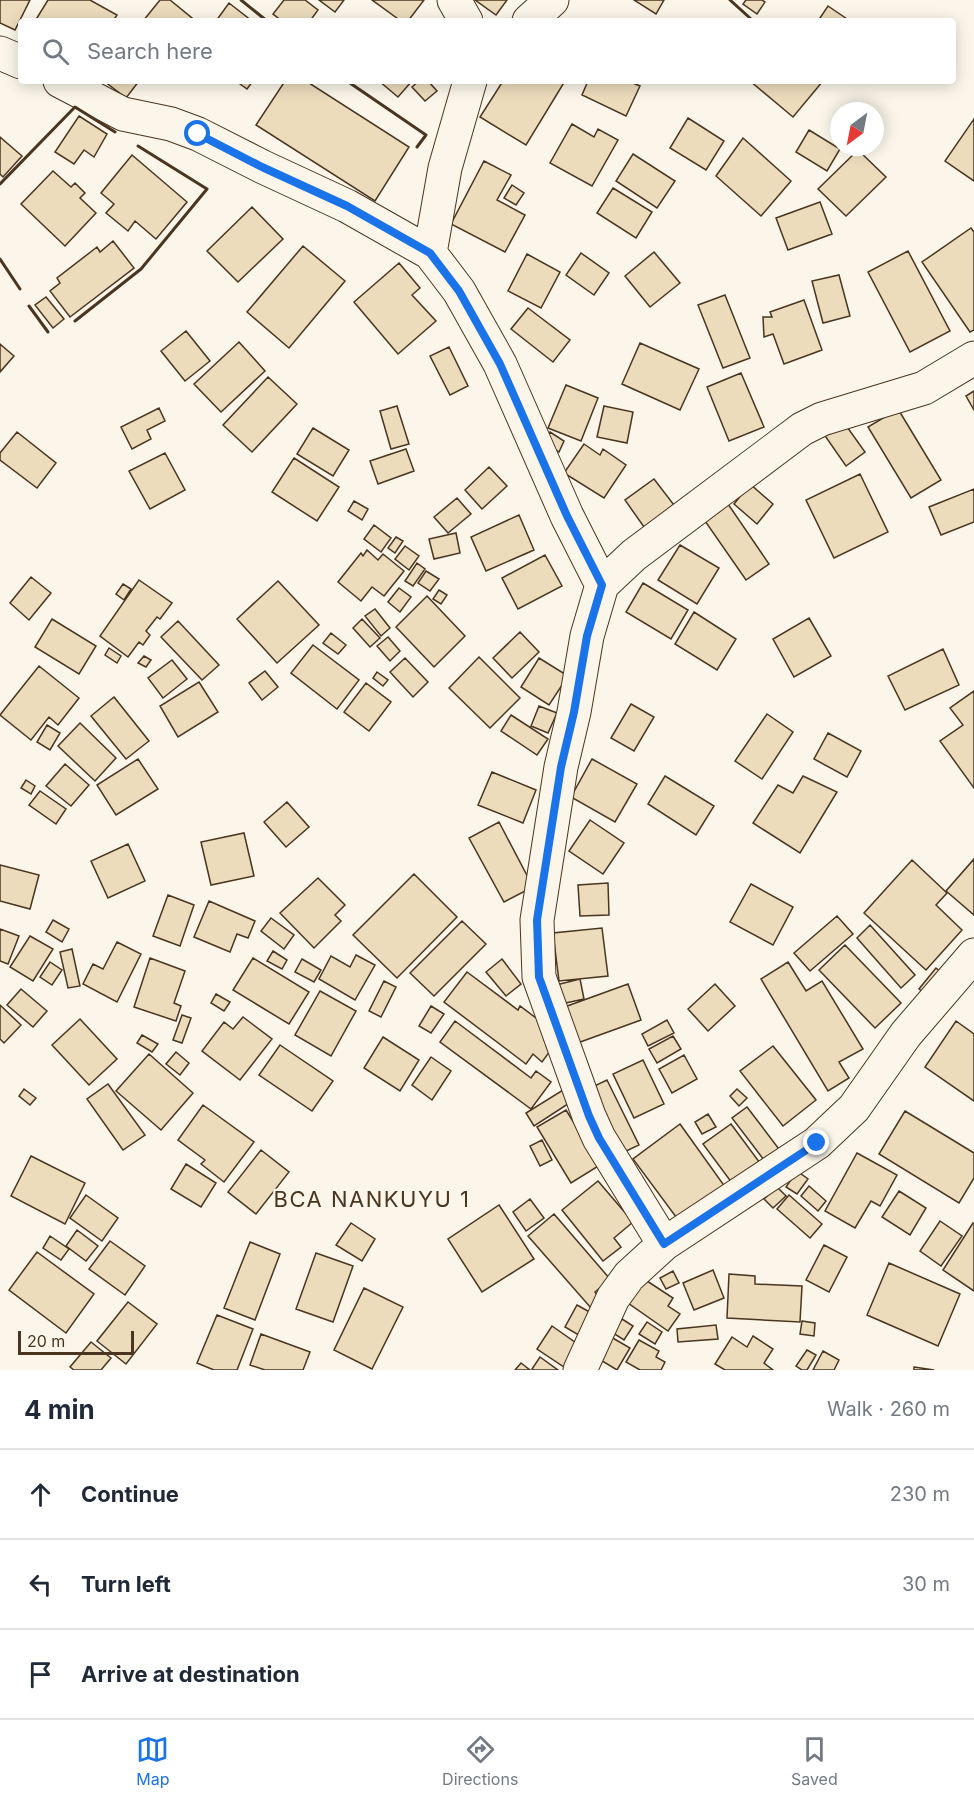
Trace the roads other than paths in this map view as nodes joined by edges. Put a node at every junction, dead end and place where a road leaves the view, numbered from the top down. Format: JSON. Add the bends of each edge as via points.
{"nodes":[{"id":1,"x":454,"y":0,"type":"edge"},
{"id":2,"x":552,"y":0,"type":"edge"},
{"id":3,"x":464,"y":18,"type":"edge"},
{"id":4,"x":532,"y":18,"type":"edge"},
{"id":5,"x":0,"y":53,"type":"edge"},
{"id":6,"x":18,"y":61,"type":"edge"},
{"id":7,"x":66,"y":84,"type":"edge"},
{"id":8,"x":469,"y":84,"type":"edge"},
{"id":9,"x":430,"y":253,"type":"junction"},
{"id":10,"x":974,"y":358,"type":"edge"},
{"id":11,"x":602,"y":585,"type":"junction"},
{"id":12,"x":974,"y":955,"type":"edge"},
{"id":13,"x":664,"y":1244,"type":"junction"},
{"id":14,"x":580,"y":1370,"type":"edge"}],
"edges":[{"from":1,"to":3,"type":"street"},
{"from":2,"to":4,"type":"street"},
{"from":5,"to":6,"type":"street"},
{"from":7,"to":9,"type":"street","via":[[123,114],[198,134],[347,206]]},
{"from":8,"to":9,"type":"street","via":[[445,168]]},
{"from":9,"to":11,"type":"street","via":[[459,291],[500,364]]},
{"from":10,"to":11,"type":"street","via":[[924,388],[822,419],[802,429],[633,555]]},
{"from":11,"to":13,"type":"street","via":[[587,636],[544,870],[537,920],[539,977],[599,1138]]},
{"from":12,"to":13,"type":"street","via":[[906,1034],[836,1127]]},
{"from":13,"to":14,"type":"street","via":[[621,1286]]}]}
